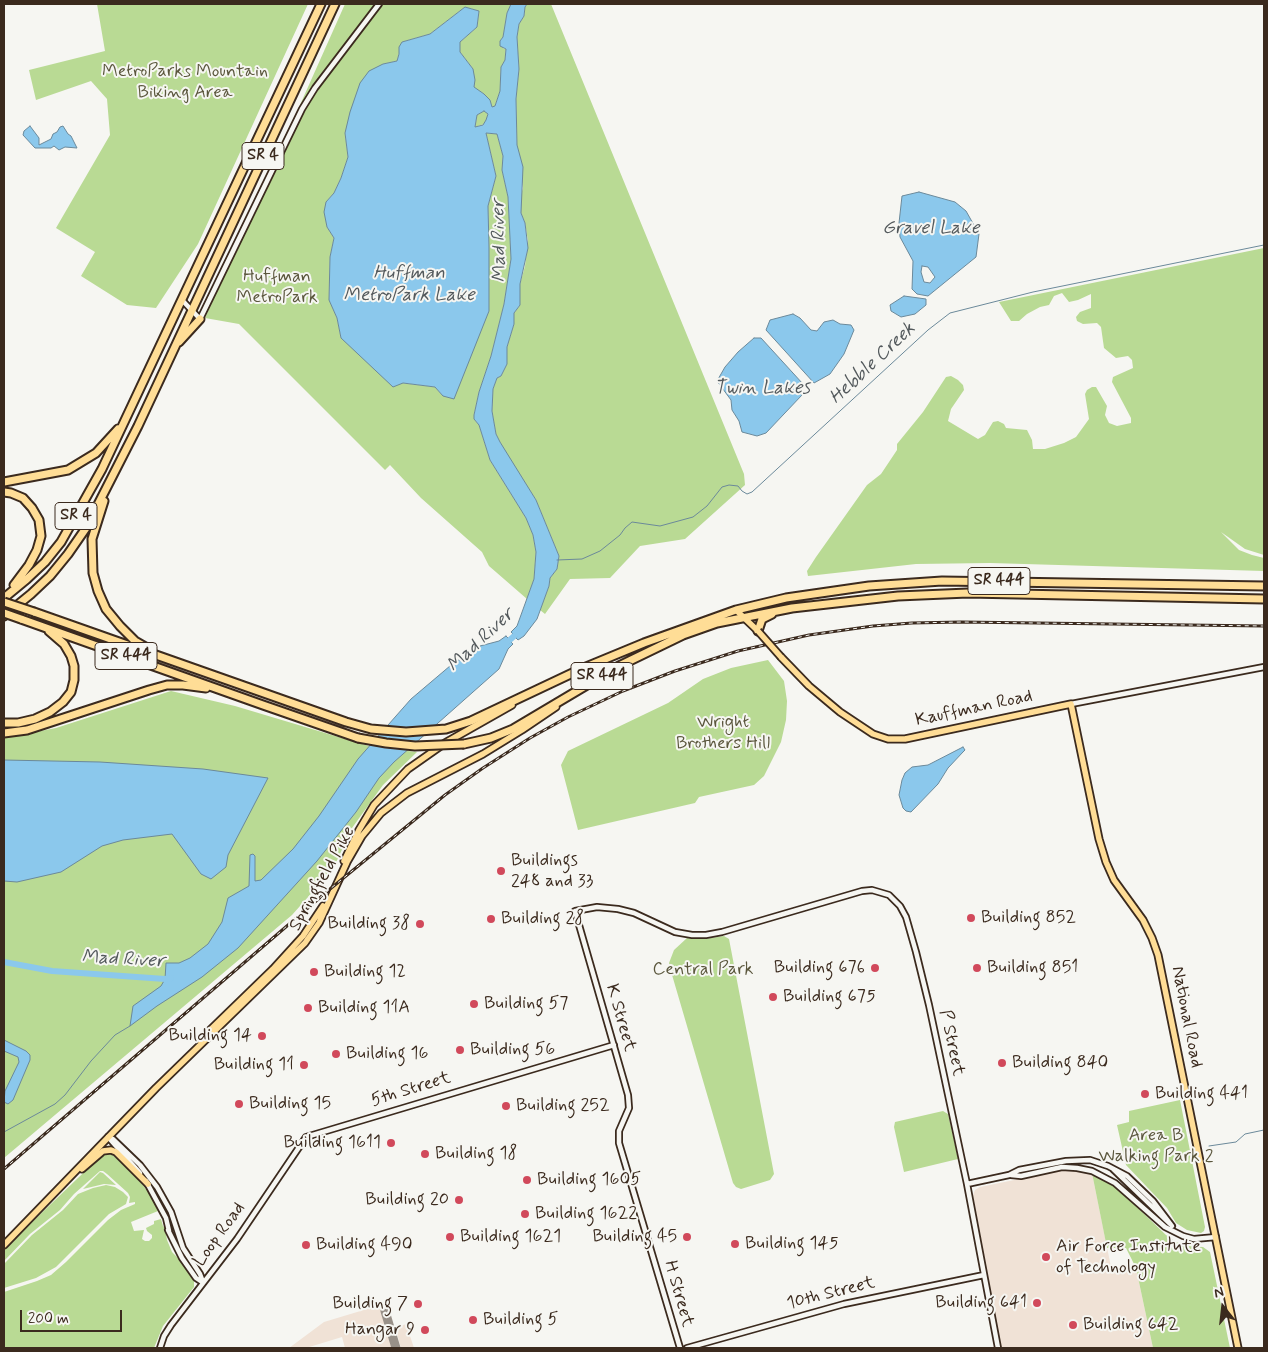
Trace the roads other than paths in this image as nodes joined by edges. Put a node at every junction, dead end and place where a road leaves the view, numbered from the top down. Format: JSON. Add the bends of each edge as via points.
{"nodes":[{"id":1,"x":321,"y":4,"type":"edge"},
{"id":2,"x":335,"y":4,"type":"edge"},
{"id":3,"x":379,"y":4,"type":"edge"},
{"id":4,"x":182,"y":300,"type":"junction"},
{"id":5,"x":191,"y":309,"type":"junction"},
{"id":6,"x":200,"y":319,"type":"junction"},
{"id":7,"x":172,"y":350,"type":"junction"},
{"id":8,"x":126,"y":418,"type":"junction"},
{"id":9,"x":114,"y":474,"type":"junction"},
{"id":10,"x":4,"y":482,"type":"edge"},
{"id":11,"x":4,"y":492,"type":"edge"},
{"id":12,"x":1264,"y":586,"type":"edge"},
{"id":13,"x":4,"y":596,"type":"edge"},
{"id":14,"x":1264,"y":599,"type":"edge"},
{"id":15,"x":4,"y":602,"type":"edge"},
{"id":16,"x":834,"y":602,"type":"junction"},
{"id":17,"x":736,"y":610,"type":"junction"},
{"id":18,"x":4,"y":616,"type":"edge"},
{"id":19,"x":745,"y":617,"type":"junction"},
{"id":20,"x":21,"y":619,"type":"junction"},
{"id":21,"x":758,"y":632,"type":"junction"},
{"id":22,"x":160,"y":656,"type":"junction"},
{"id":23,"x":1264,"y":667,"type":"edge"},
{"id":24,"x":571,"y":674,"type":"junction"},
{"id":25,"x":591,"y":682,"type":"junction"},
{"id":26,"x":231,"y":694,"type":"junction"},
{"id":27,"x":1071,"y":704,"type":"junction"},
{"id":28,"x":4,"y":723,"type":"edge"},
{"id":29,"x":4,"y":733,"type":"edge"},
{"id":30,"x":575,"y":911,"type":"joint"},
{"id":31,"x":614,"y":1045,"type":"junction"},
{"id":32,"x":197,"y":1047,"type":"junction"},
{"id":33,"x":618,"y":1131,"type":"joint"},
{"id":34,"x":108,"y":1137,"type":"junction"},
{"id":35,"x":304,"y":1139,"type":"joint"},
{"id":36,"x":1009,"y":1175,"type":"junction"},
{"id":37,"x":148,"y":1184,"type":"junction"},
{"id":38,"x":967,"y":1184,"type":"junction"},
{"id":39,"x":58,"y":1190,"type":"junction"},
{"id":40,"x":1180,"y":1234,"type":"junction"},
{"id":41,"x":1216,"y":1237,"type":"junction"},
{"id":42,"x":4,"y":1245,"type":"edge"},
{"id":43,"x":984,"y":1274,"type":"junction"},
{"id":44,"x":203,"y":1282,"type":"junction"},
{"id":45,"x":160,"y":1348,"type":"edge"},
{"id":46,"x":680,"y":1348,"type":"edge"},
{"id":47,"x":687,"y":1348,"type":"edge"},
{"id":48,"x":998,"y":1348,"type":"edge"},
{"id":49,"x":1238,"y":1348,"type":"edge"}],
"edges":[{"from":1,"to":4,"type":"highway","number":"SR 4"},
{"from":2,"to":5,"type":"highway","number":"SR 4"},
{"from":3,"to":6,"type":"street","via":[[302,108]]},
{"from":4,"to":5,"type":"street"},
{"from":4,"to":8,"type":"highway","number":"SR 4"},
{"from":5,"to":6,"type":"street"},
{"from":5,"to":7,"type":"highway","number":"SR 4"},
{"from":6,"to":7,"type":"highway"},
{"from":7,"to":9,"type":"highway","number":"SR 4"},
{"from":8,"to":10,"type":"highway","via":[[101,448],[82,463],[68,470]]},
{"from":8,"to":13,"type":"highway","number":"SR 4","via":[[102,469],[60,542],[45,562]]},
{"from":9,"to":18,"type":"highway","number":"SR 4","via":[[86,528],[68,554],[50,576]]},
{"from":9,"to":22,"type":"highway","via":[[92,539],[93,573],[106,609],[135,641]]},
{"from":11,"to":13,"type":"highway","via":[[23,498],[32,508],[39,520],[40,536],[29,565]]},
{"from":12,"to":17,"type":"highway","number":"SR 444","via":[[942,581],[816,593]]},
{"from":14,"to":16,"type":"highway","number":"SR 444","via":[[968,593]]},
{"from":15,"to":22,"type":"highway","number":"SR 444","bridge":true},
{"from":16,"to":19,"type":"highway","number":"SR 444"},
{"from":16,"to":21,"type":"highway","via":[[767,615]]},
{"from":17,"to":19,"type":"main road","name":"Kauffman Road"},
{"from":17,"to":24,"type":"highway","number":"SR 444","via":[[644,643]]},
{"from":18,"to":20,"type":"highway","number":"SR 444","bridge":true},
{"from":19,"to":21,"type":"main road","name":"Kauffman Road"},
{"from":19,"to":25,"type":"highway","number":"SR 444","via":[[701,628],[667,642]]},
{"from":20,"to":26,"type":"highway","number":"SR 444"},
{"from":20,"to":28,"type":"highway","via":[[53,633],[64,644],[72,656],[74,680],[64,702],[50,712],[35,720]]},
{"from":21,"to":27,"type":"main road","name":"Kauffman Road","bridge":true,"via":[[809,686],[840,712],[873,734],[888,739],[905,739]]},
{"from":22,"to":24,"type":"highway","number":"SR 444","via":[[310,710],[371,729],[395,732],[435,730],[463,724]]},
{"from":23,"to":27,"type":"street","name":"Kauffman Road"},
{"from":24,"to":32,"type":"main road","name":"Springfield Pike","via":[[445,743],[394,782],[374,805],[359,830],[315,920]]},
{"from":25,"to":26,"type":"highway","number":"SR 444","bridge":true,"via":[[497,736],[464,744],[415,746],[358,738]]},
{"from":25,"to":32,"type":"main road","name":"Springfield Pike","via":[[522,730],[412,790],[382,813],[354,849],[305,943]]},
{"from":26,"to":29,"type":"highway","via":[[167,685],[27,730]]},
{"from":27,"to":41,"type":"main road","name":"National Road","via":[[1106,862],[1114,880],[1143,920],[1158,955]]},
{"from":30,"to":31,"type":"street","name":"K Street"},
{"from":30,"to":38,"type":"street","name":"P Street","via":[[597,907],[618,909],[668,930],[700,935],[722,932],[862,891],[872,890],[889,896],[902,909],[916,952]]},
{"from":31,"to":33,"type":"street","name":"K Street","via":[[629,1101]]},
{"from":31,"to":35,"type":"street","name":"5th Street"},
{"from":32,"to":34,"type":"main road","name":"Springfield Pike"},
{"from":33,"to":46,"type":"street","name":"H Street"},
{"from":34,"to":37,"type":"street"},
{"from":34,"to":39,"type":"main road","name":"Springfield Pike"},
{"from":34,"to":44,"type":"street","via":[[128,1153],[157,1186],[171,1212],[183,1248]]},
{"from":35,"to":44,"type":"street","name":"Loop Road","via":[[242,1232]]},
{"from":36,"to":38,"type":"street"},
{"from":36,"to":40,"type":"street","via":[[1021,1176],[1062,1167],[1098,1173],[1115,1183],[1165,1227]]},
{"from":36,"to":40,"type":"street","via":[[1073,1160],[1090,1160],[1112,1168],[1149,1199]]},
{"from":37,"to":39,"type":"main road","via":[[116,1152],[108,1150]]},
{"from":37,"to":44,"type":"street","via":[[185,1263]]},
{"from":38,"to":43,"type":"street","name":"P Street"},
{"from":39,"to":42,"type":"main road","name":"Springfield Pike"},
{"from":40,"to":41,"type":"street","via":[[1198,1239]]},
{"from":41,"to":49,"type":"main road","name":"National Road"},
{"from":43,"to":47,"type":"street","name":"10th Street","via":[[844,1304]]},
{"from":43,"to":48,"type":"street","name":"P Street"},
{"from":44,"to":45,"type":"street","name":"Loop Road","via":[[171,1325]]}]}
